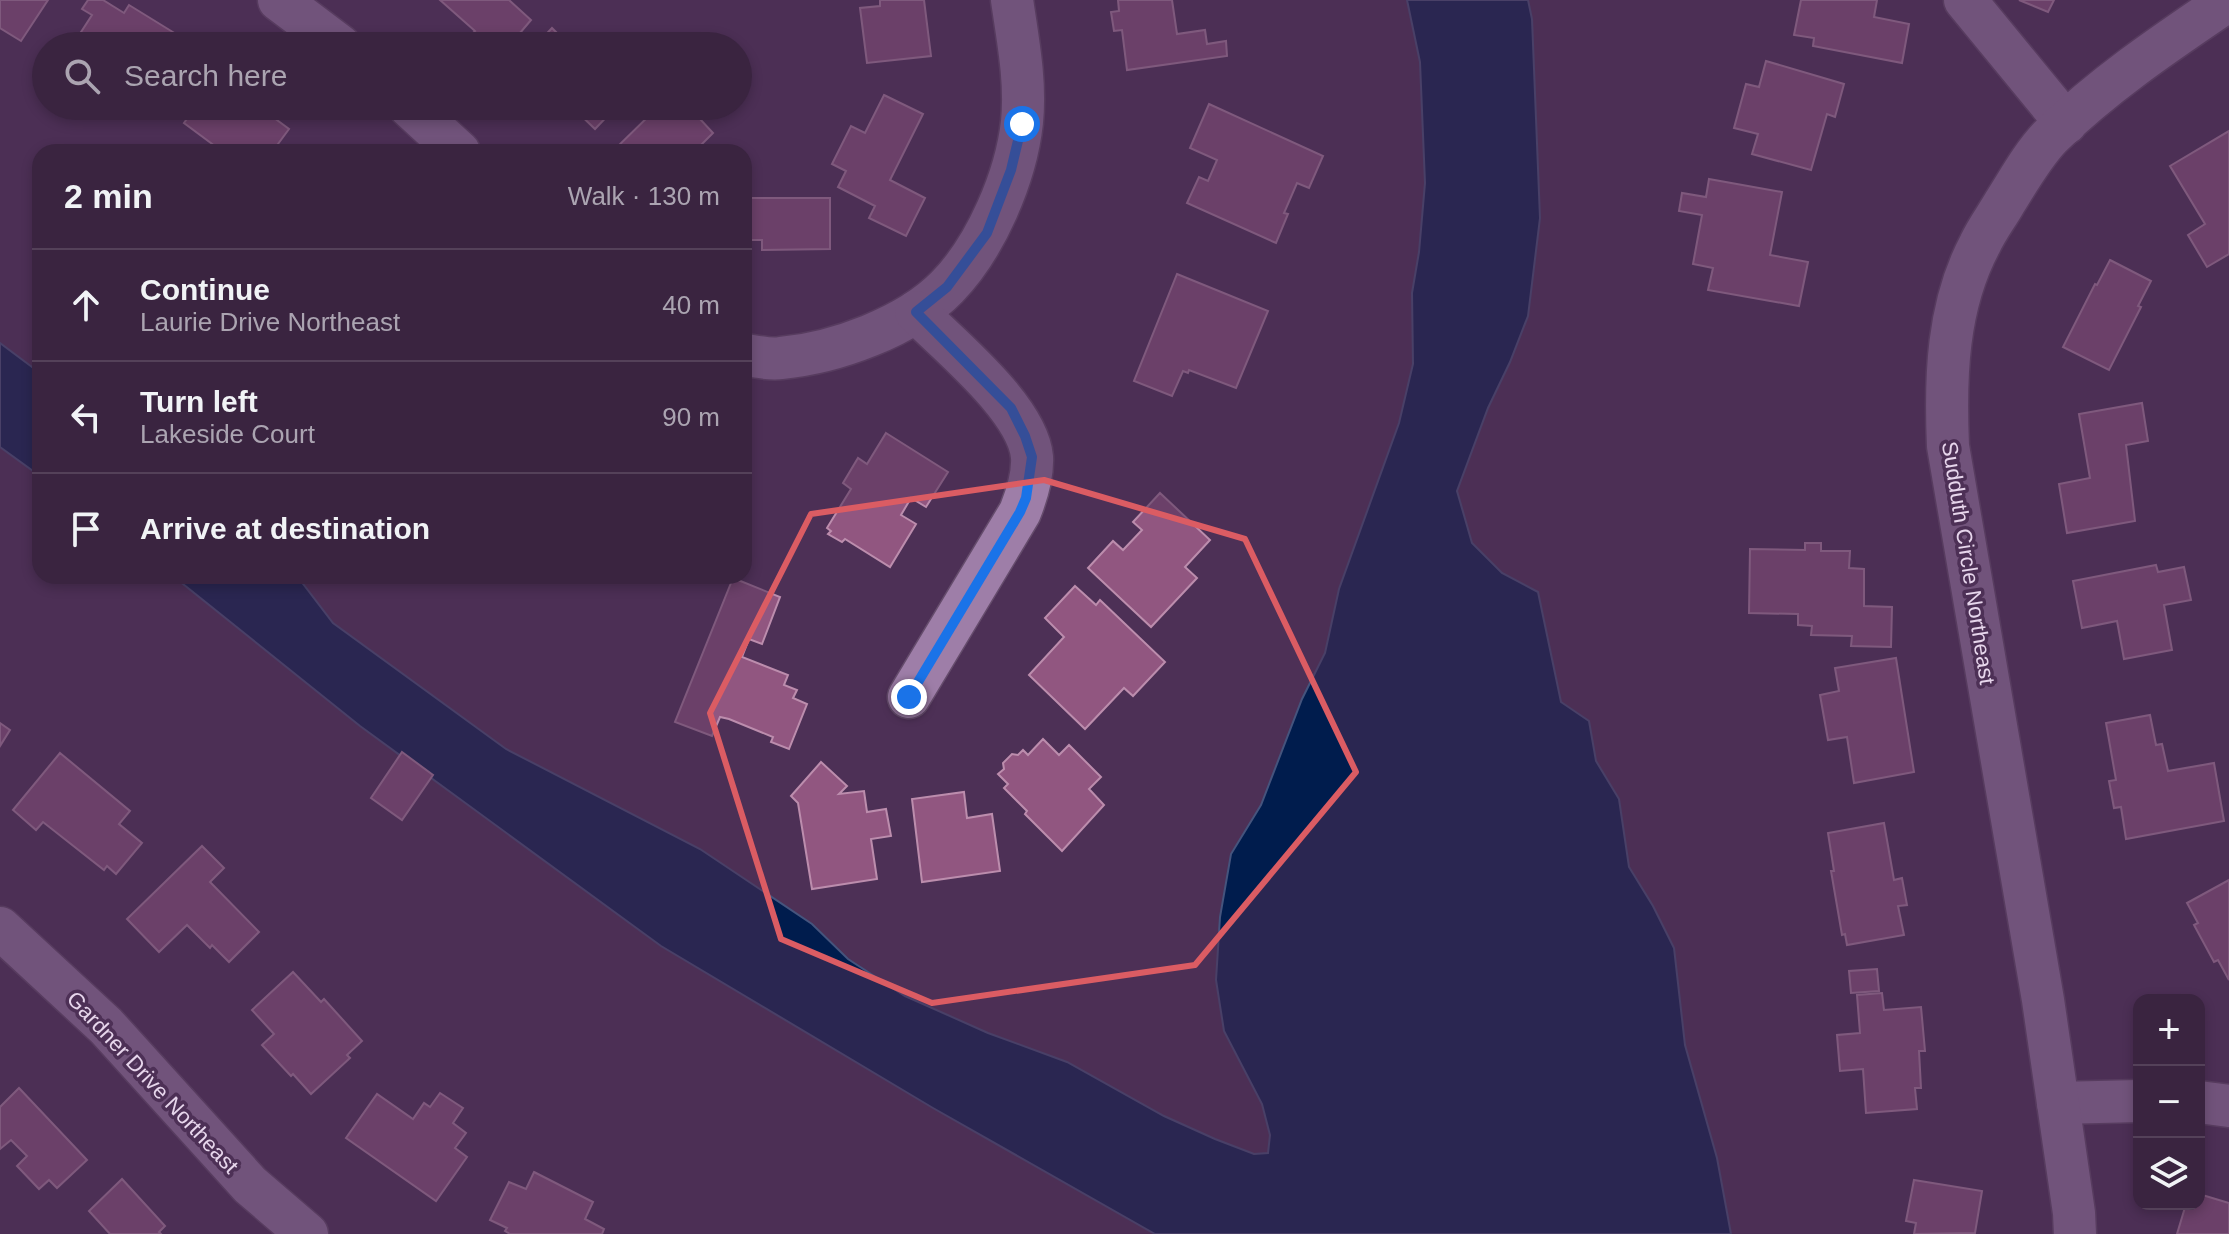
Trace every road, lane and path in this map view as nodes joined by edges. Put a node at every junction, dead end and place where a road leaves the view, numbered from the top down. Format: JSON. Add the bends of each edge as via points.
{"nodes":[{"id":1,"x":279,"y":0,"type":"edge"},
{"id":2,"x":1012,"y":0,"type":"edge"},
{"id":3,"x":1965,"y":0,"type":"edge"},
{"id":4,"x":2229,"y":0,"type":"edge"},
{"id":5,"x":321,"y":32,"type":"edge"},
{"id":6,"x":424,"y":120,"type":"edge"},
{"id":7,"x":2066,"y":123,"type":"junction"},
{"id":8,"x":450,"y":144,"type":"edge"},
{"id":9,"x":916,"y":312,"type":"junction"},
{"id":10,"x":752,"y":356,"type":"edge"},
{"id":11,"x":909,"y":697,"type":"dead end"},
{"id":12,"x":0,"y":928,"type":"edge"},
{"id":13,"x":2133,"y":1101,"type":"edge"},
{"id":14,"x":2058,"y":1103,"type":"junction"},
{"id":15,"x":2205,"y":1103,"type":"edge"},
{"id":16,"x":2229,"y":1106,"type":"edge"},
{"id":17,"x":307,"y":1234,"type":"edge"},
{"id":18,"x":2075,"y":1234,"type":"edge"}],
"edges":[{"from":1,"to":5,"type":"street"},
{"from":2,"to":9,"type":"street","via":[[1023,77],[1022,124],[1011,170],[987,233],[947,287]]},
{"from":3,"to":7,"type":"street"},
{"from":4,"to":7,"type":"street","name":"Sudduth Circle Northeast","via":[[2134,65]]},
{"from":6,"to":8,"type":"street"},
{"from":7,"to":14,"type":"street","name":"Sudduth Circle Northeast","via":[[2029,163],[1979,245],[1964,281],[1945,390],[1948,446]]},
{"from":9,"to":10,"type":"street","via":[[856,342],[779,359]]},
{"from":9,"to":11,"type":"street","via":[[1011,408],[1032,457],[1020,512]]},
{"from":12,"to":17,"type":"street","name":"Gardner Drive Northeast","via":[[106,1026],[250,1185]]},
{"from":13,"to":14,"type":"street"},
{"from":14,"to":18,"type":"street","name":"Sudduth Circle Northeast"},
{"from":15,"to":16,"type":"street"}]}
